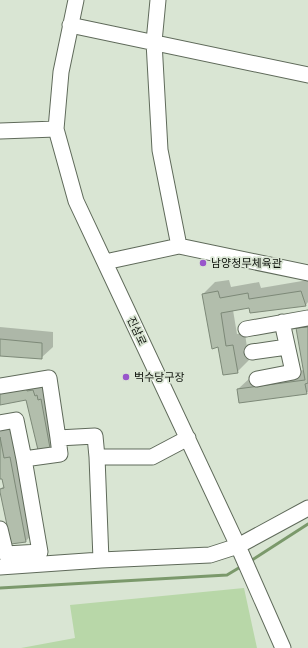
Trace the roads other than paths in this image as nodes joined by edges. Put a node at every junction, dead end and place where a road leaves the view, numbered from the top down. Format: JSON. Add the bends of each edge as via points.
{"nodes":[{"id":1,"x":76,"y":0,"type":"edge"},
{"id":2,"x":158,"y":0,"type":"edge"},
{"id":3,"x":70,"y":25,"type":"junction"},
{"id":4,"x":154,"y":42,"type":"junction"},
{"id":5,"x":308,"y":75,"type":"edge"},
{"id":6,"x":56,"y":128,"type":"junction"},
{"id":7,"x":0,"y":130,"type":"edge"},
{"id":8,"x":179,"y":246,"type":"junction"},
{"id":9,"x":105,"y":262,"type":"junction"},
{"id":10,"x":308,"y":272,"type":"edge"},
{"id":11,"x":308,"y":318,"type":"edge"},
{"id":12,"x":282,"y":322,"type":"junction"},
{"id":13,"x":246,"y":329,"type":"dead end"},
{"id":14,"x":287,"y":347,"type":"junction"},
{"id":15,"x":252,"y":352,"type":"dead end"},
{"id":16,"x":257,"y":379,"type":"dead end"},
{"id":17,"x":0,"y":386,"type":"edge"},
{"id":18,"x":0,"y":423,"type":"edge"},
{"id":19,"x":58,"y":438,"type":"junction"},
{"id":20,"x":188,"y":438,"type":"junction"},
{"id":21,"x":96,"y":457,"type":"junction"},
{"id":22,"x":24,"y":459,"type":"junction"},
{"id":23,"x":308,"y":508,"type":"edge"},
{"id":24,"x":0,"y":529,"type":"edge"},
{"id":25,"x":238,"y":546,"type":"junction"},
{"id":26,"x":101,"y":560,"type":"junction"},
{"id":27,"x":0,"y":567,"type":"edge"},
{"id":28,"x":283,"y":648,"type":"edge"}],
"edges":[{"from":1,"to":3,"type":"street","name":"진삼로"},
{"from":2,"to":4,"type":"street"},
{"from":3,"to":4,"type":"street"},
{"from":3,"to":6,"type":"street","name":"진삼로","via":[[61,72]]},
{"from":4,"to":5,"type":"street"},
{"from":4,"to":8,"type":"street","via":[[160,150]]},
{"from":6,"to":7,"type":"street"},
{"from":6,"to":9,"type":"street","name":"진삼로","via":[[76,201]]},
{"from":8,"to":9,"type":"street"},
{"from":8,"to":10,"type":"street"},
{"from":9,"to":20,"type":"street","name":"진삼로"},
{"from":11,"to":12,"type":"street"},
{"from":12,"to":13,"type":"street"},
{"from":12,"to":14,"type":"street"},
{"from":14,"to":15,"type":"street"},
{"from":14,"to":16,"type":"street","via":[[293,372]]},
{"from":17,"to":19,"type":"street","via":[[49,378]]},
{"from":18,"to":22,"type":"street","via":[[16,420]]},
{"from":19,"to":21,"type":"street","via":[[95,436]]},
{"from":19,"to":22,"type":"street","via":[[60,454]]},
{"from":20,"to":21,"type":"street","via":[[152,457]]},
{"from":20,"to":25,"type":"street","name":"진삼로"},
{"from":21,"to":26,"type":"street"},
{"from":22,"to":24,"type":"street","via":[[40,552],[6,554]]},
{"from":23,"to":25,"type":"street"},
{"from":25,"to":26,"type":"street","via":[[210,555]]},
{"from":25,"to":28,"type":"street","name":"진삼로"},
{"from":26,"to":27,"type":"street"}]}
